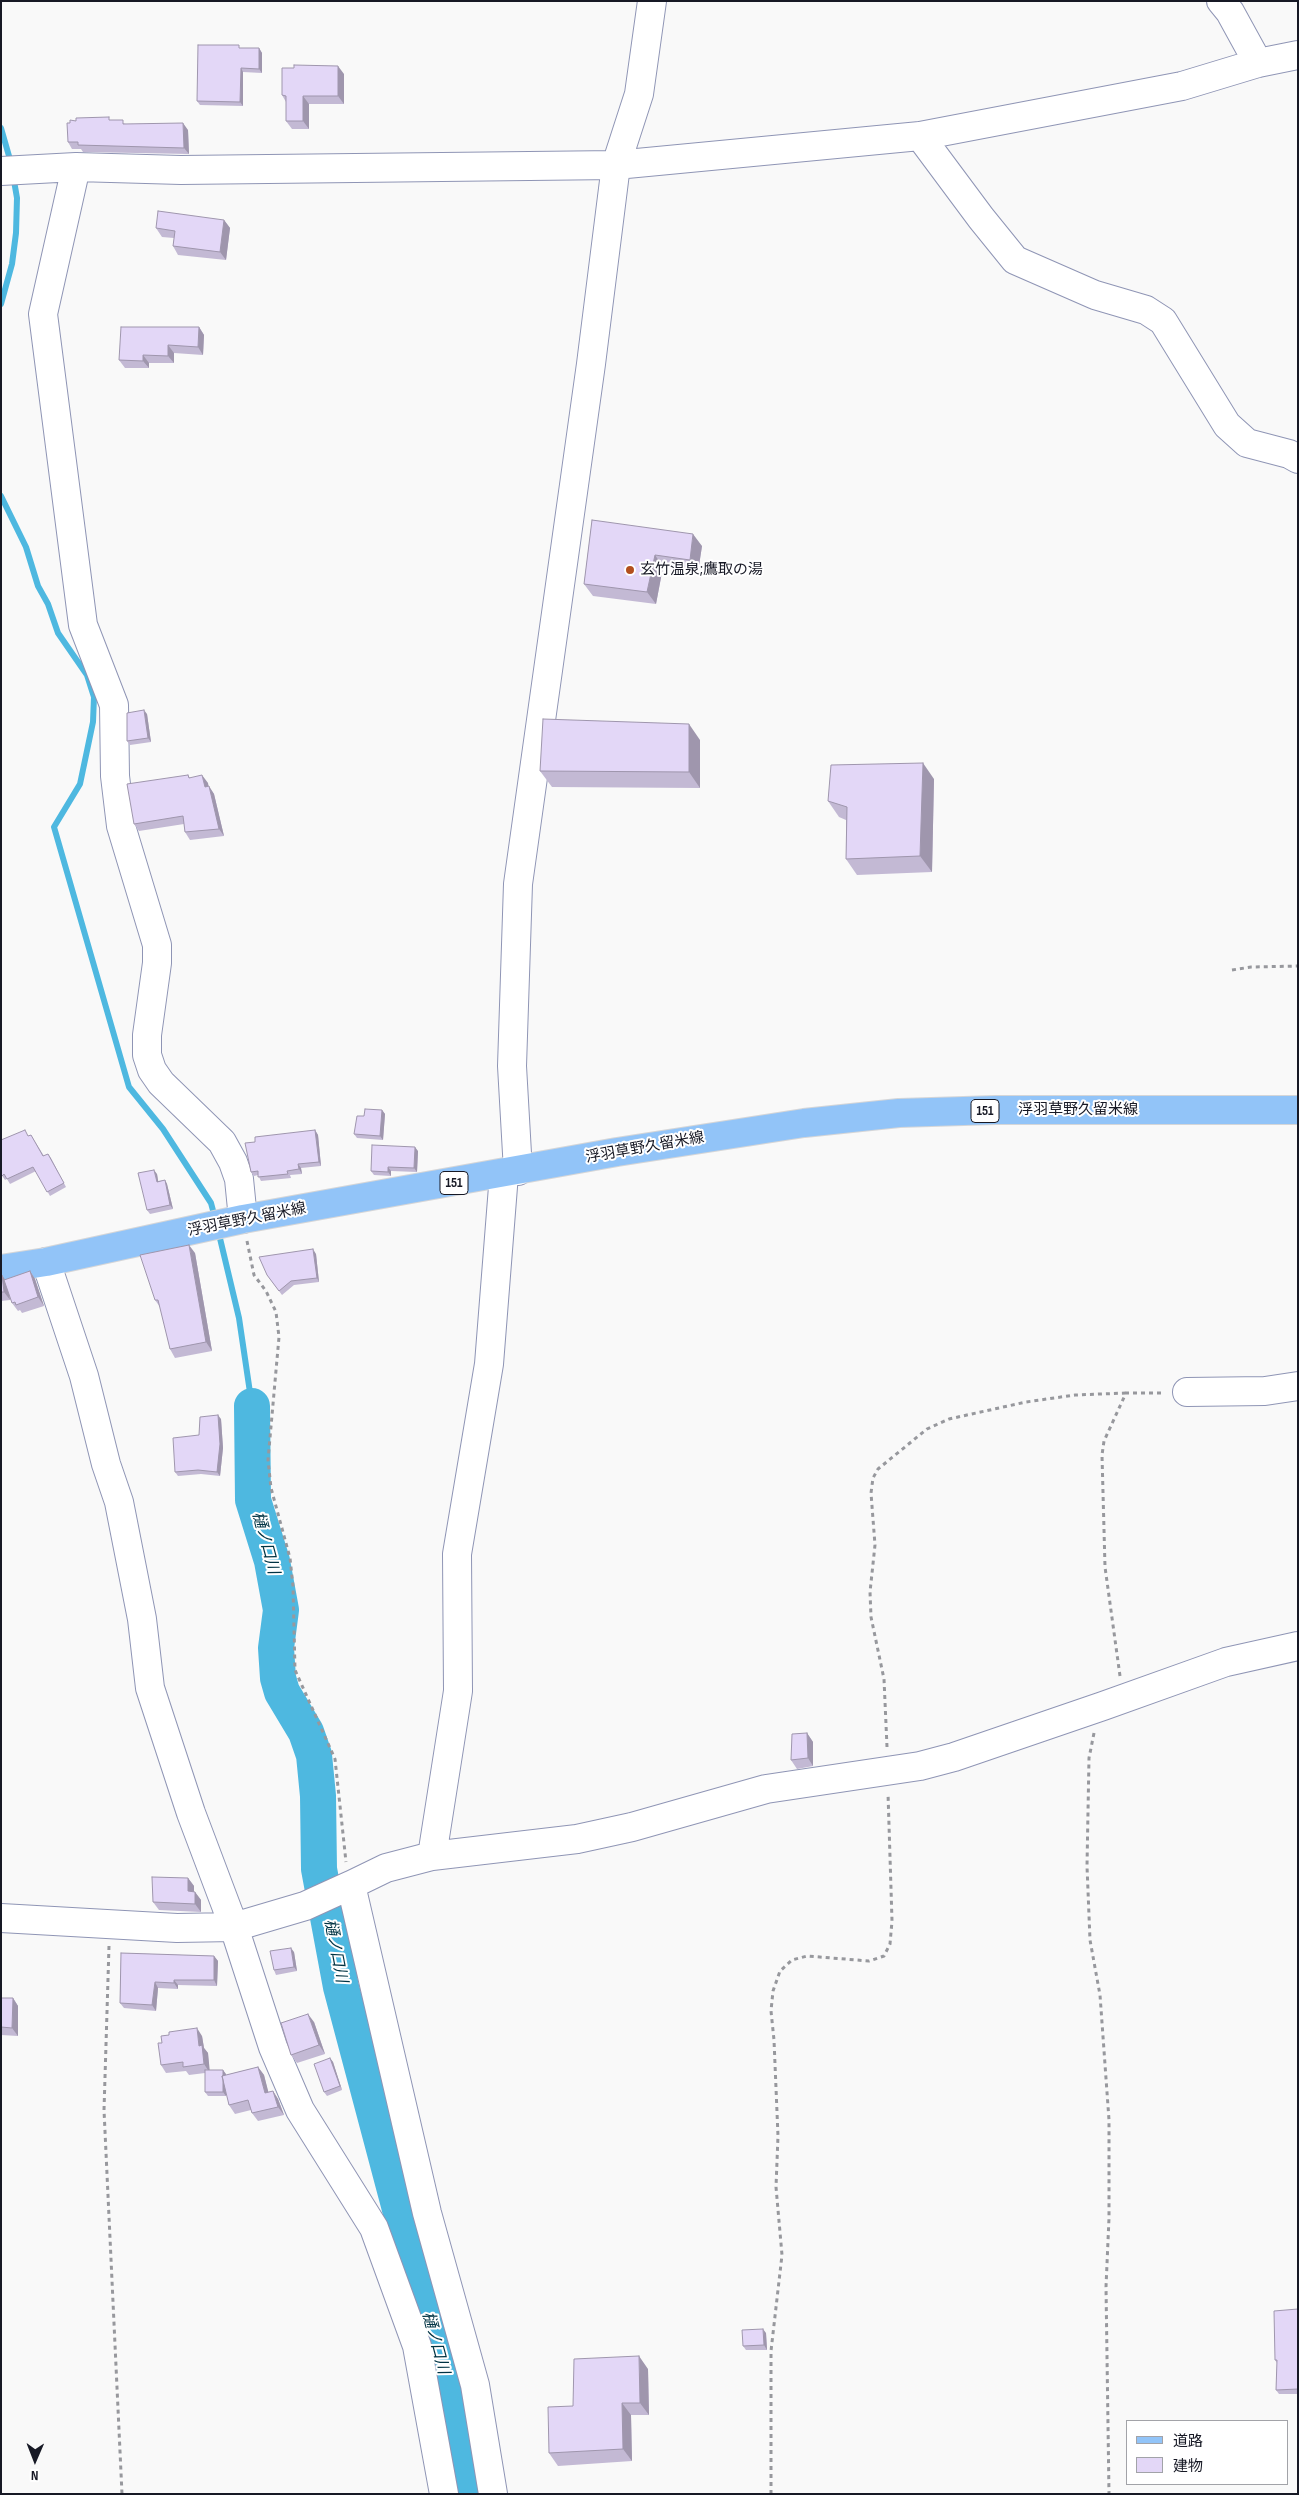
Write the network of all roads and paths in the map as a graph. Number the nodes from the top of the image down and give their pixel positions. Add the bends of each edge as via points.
1 (652, 1) edge
2 (1221, 1) edge
3 (1298, 55) edge
4 (1258, 63) junction
5 (920, 136) junction
6 (616, 165) junction
7 (76, 167) junction
8 (1, 171) edge
9 (1298, 459) edge
10 (1298, 966) edge
11 (1232, 970) dead end
12 (1298, 1110) edge
13 (511, 1172) junction
14 (238, 1220) junction
15 (46, 1262) junction
16 (1, 1269) edge
17 (1298, 1386) edge
18 (1187, 1392) joint
19 (1126, 1393) junction
20 (1298, 1646) edge
21 (1113, 1703) junction
22 (888, 1772) junction
23 (432, 1856) junction
24 (346, 1887) junction
25 (1, 1918) edge
26 (110, 1923) junction
27 (234, 1927) junction
28 (122, 2494) edge
29 (444, 2494) edge
30 (494, 2494) edge
31 (771, 2494) edge
32 (1108, 2494) edge

1 - 6 street via 639,94
2 - 4 street
3 - 4 street
4 - 5 street via 1182,86
5 - 6 street
5 - 9 street via 1015,260 1095,295 1146,310 1163,321 1228,426 1247,443
6 - 7 street via 190,170
6 - 13 street via 518,884
7 - 8 street
7 - 14 street via 43,314 83,625 114,705 115,776 121,826 157,946 147,1055 161,1083 222,1142 238,1180
10 - 11 path
12 - 13 main road, 浮羽草野久留米線 / 151 via 900,1113 716,1136
13 - 14 main road, 浮羽草野久留米線 / 151
13 - 23 street via 489,1364 457,1554 458,1691
14 - 15 main road, 浮羽草野久留米線 / 151
14 - 24 path via 254,1275 276,1312 279,1337 268,1460 270,1488 290,1558 295,1670 335,1759
15 - 16 main road, 浮羽草野久留米線 / 151
15 - 27 street via 84,1376 119,1502 142,1619 150,1688 191,1813
17 - 18 street via 1265,1391
18 - 19 path
19 - 21 path via 1104,1441 1102,1455
19 - 22 path via 1075,1395 1026,1402 949,1419 927,1430 878,1469 873,1478 872,1493 875,1545 870,1592 871,1617 884,1679
20 - 21 street via 1226,1662
21 - 22 street via 954,1757
21 - 32 path via 1096,1723 1089,1758 1086,1827 1090,1940 1100,1995 1109,2120 1106,2287
22 - 23 street via 766,1789 577,1839
22 - 31 path via 892,1921 890,1944 884,1956 870,1962 807,1956 792,1960 780,1971 773,1991 771,2011 778,2136 776,2187 782,2255 771,2351
23 - 24 street via 386,1868
24 - 27 street via 306,1906
24 - 30 street via 427,2213 476,2385
25 - 26 street
26 - 27 street via 177,1928
26 - 28 path via 104,2110
27 - 29 street via 274,2047 300,2110 374,2228 416,2346

